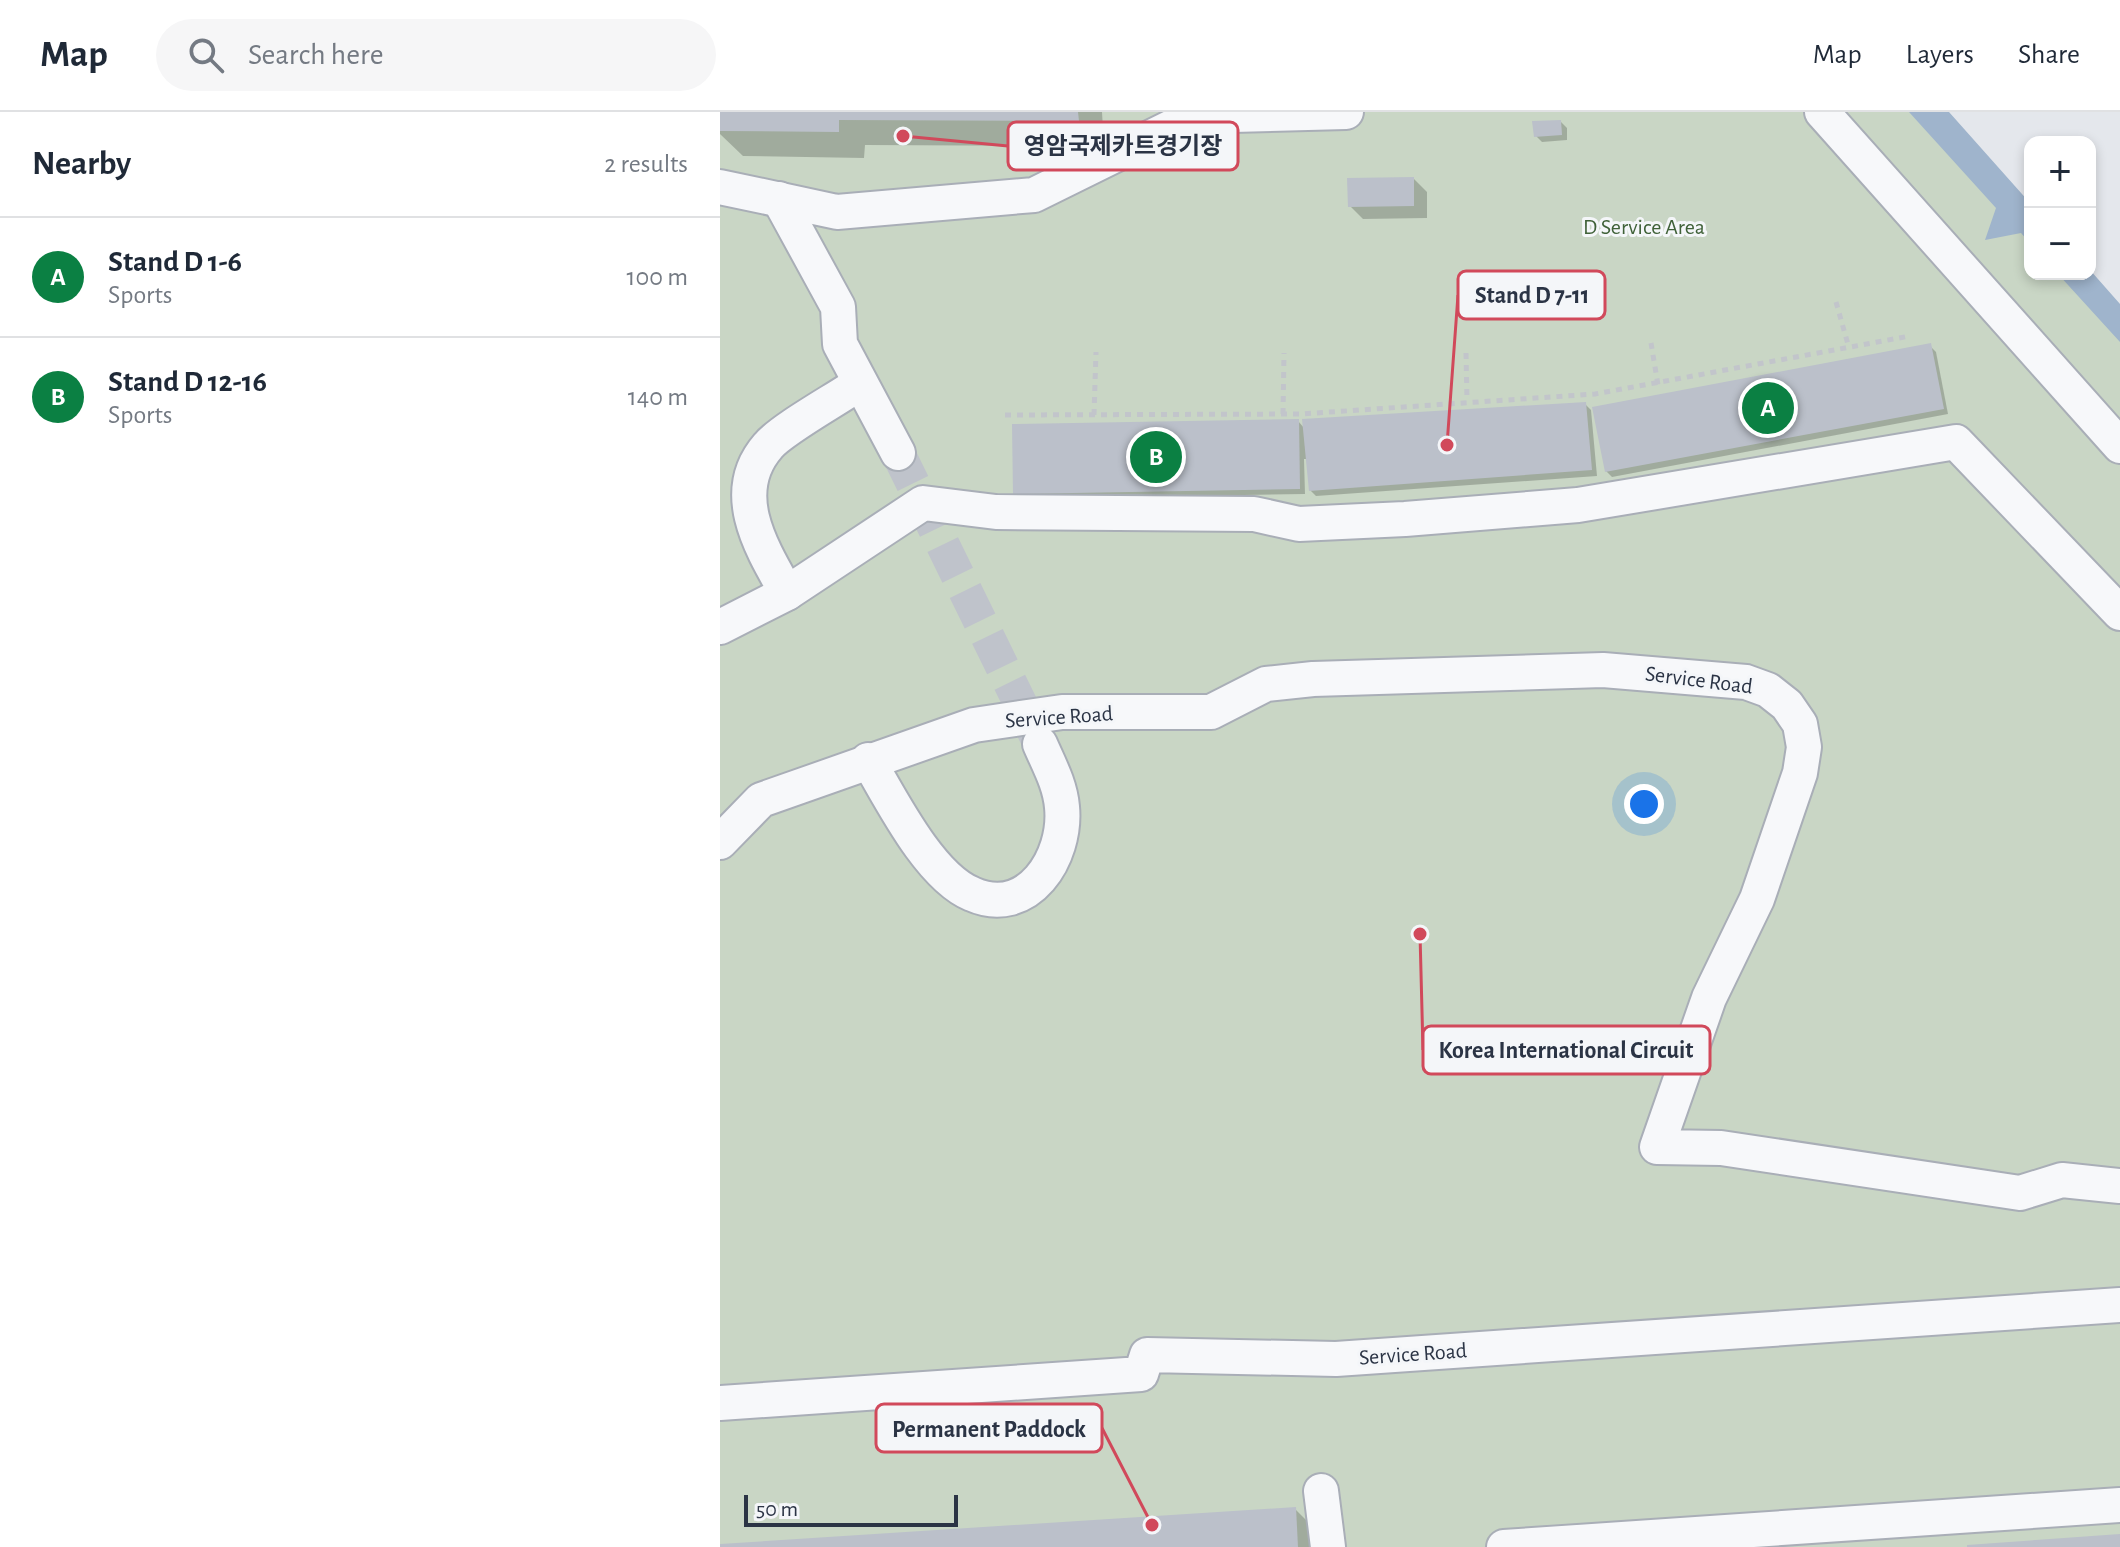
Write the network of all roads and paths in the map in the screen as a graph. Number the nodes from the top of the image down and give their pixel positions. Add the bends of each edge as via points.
1 (1346, 112) edge
2 (1822, 112) edge
3 (720, 187) edge
4 (779, 199) junction
5 (1836, 302) dead end
6 (1910, 336) dead end
7 (1651, 343) dead end
8 (1849, 348) junction
9 (1096, 352) dead end
10 (1284, 353) dead end
11 (1466, 353) dead end
12 (860, 383) junction
13 (1658, 385) junction
14 (1467, 401) junction
15 (1283, 414) junction
16 (1005, 415) dead end
17 (1094, 415) junction
18 (2120, 446) edge
19 (898, 453) tunnel mouth
20 (787, 593) junction
21 (2120, 613) edge
22 (720, 627) edge
23 (1040, 744) tunnel mouth
24 (868, 760) junction
25 (720, 842) edge
26 (2120, 1186) edge
27 (2120, 1305) edge
28 (720, 1403) edge
29 (1321, 1491) dead end
30 (2120, 1505) edge
31 (1328, 1547) edge
32 (1504, 1547) edge

1 - 4 street via 1194,116 1034,195 837,212
2 - 18 street
3 - 4 street
4 - 12 street via 838,307 840,344
5 - 8 path
6 - 8 path
7 - 13 path
8 - 13 path
9 - 17 path
10 - 15 path
11 - 14 path
12 - 19 street
12 - 20 street via 768,445 754,469 748,501 758,542
13 - 14 path
14 - 15 path
15 - 17 path
16 - 17 path
20 - 21 street via 923,503 996,512 1254,514 1299,524 1405,519 1578,505 1956,442
20 - 22 street
23 - 24 street, Service Road via 1063,810 1054,864 1026,891 990,900 970,894 949,878 921,845
24 - 25 street, Service Road via 761,800
24 - 26 street, Service Road via 974,725 1062,712 1211,712 1266,684 1313,679 1603,670 1746,682 1768,690 1800,724 1800,773 1757,899 1709,998 1657,1147 1721,1148 2020,1193 2062,1180
27 - 28 street, Service Road via 1336,1359 1147,1355 1141,1374
29 - 31 street
30 - 32 street

